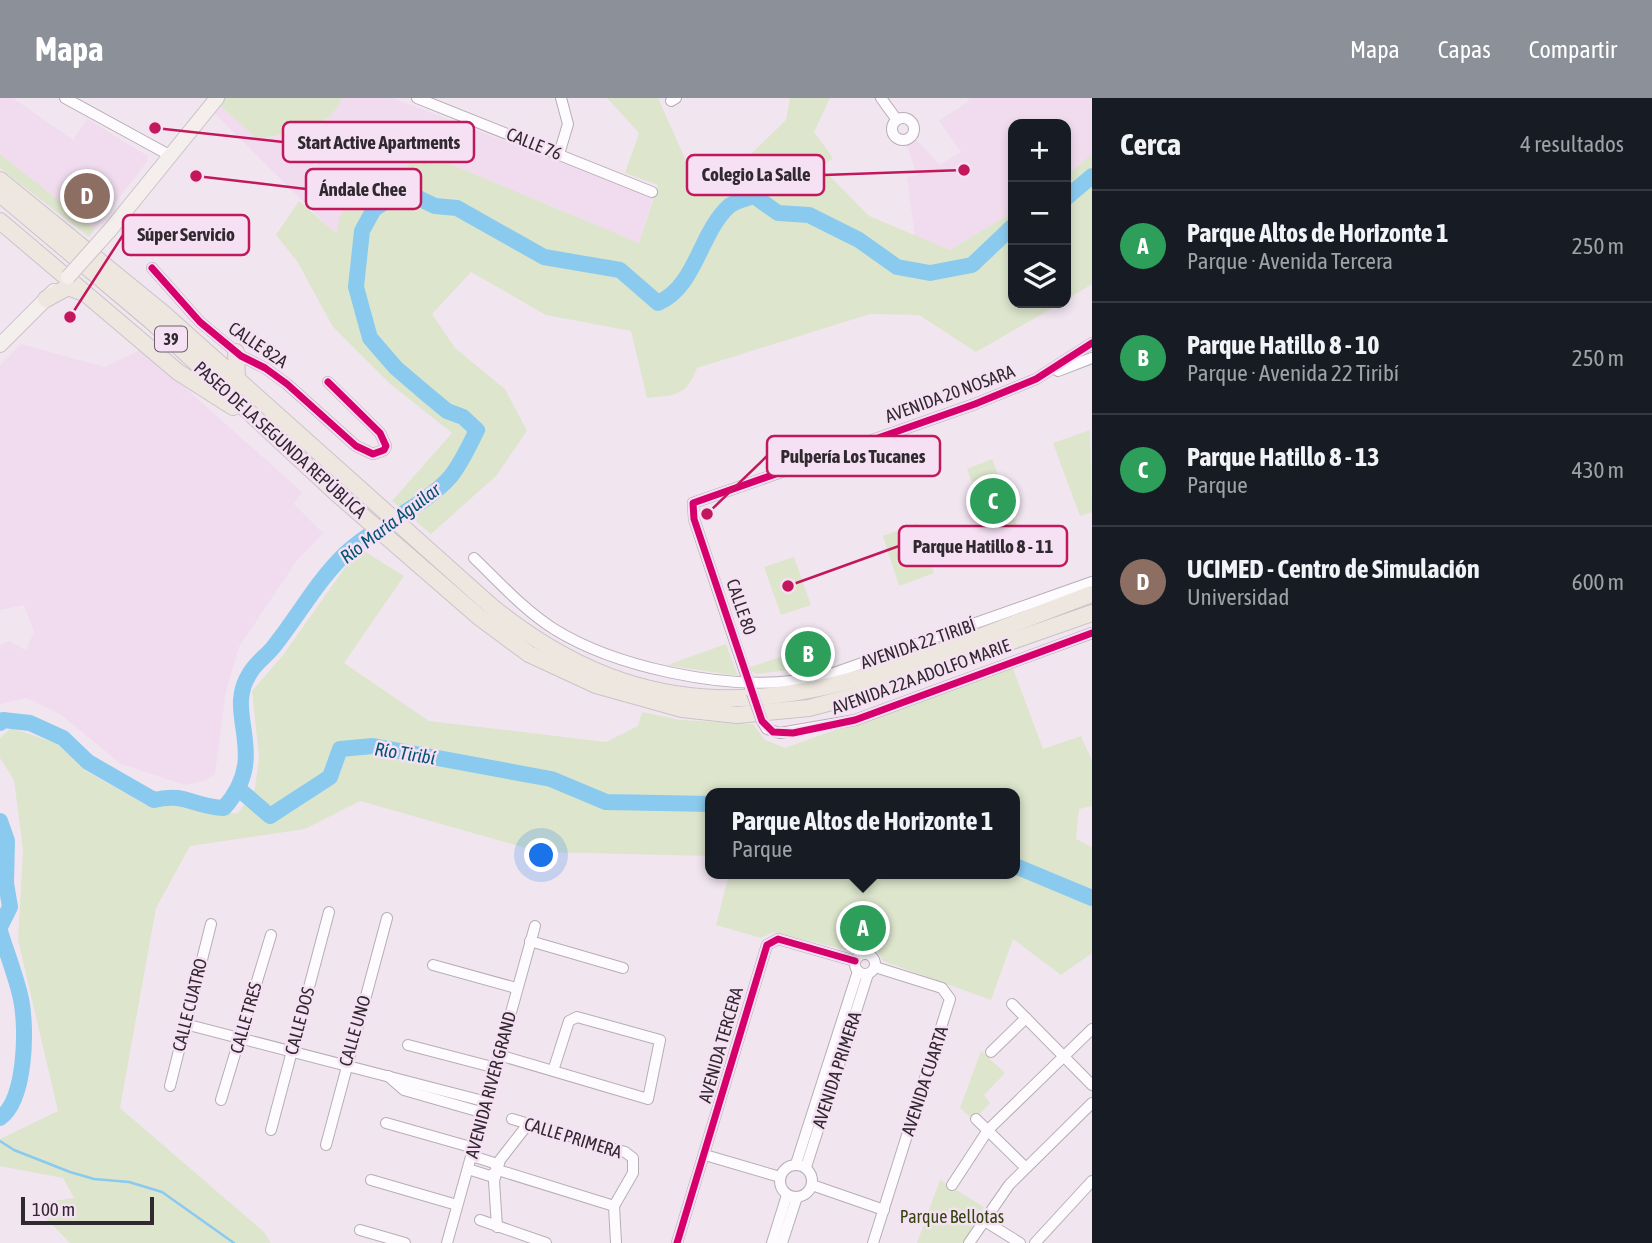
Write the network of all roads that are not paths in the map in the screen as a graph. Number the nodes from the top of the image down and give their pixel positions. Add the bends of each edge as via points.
1 (65, 98) edge
2 (216, 98) edge
3 (416, 98) edge
4 (561, 98) edge
5 (881, 98) edge
6 (897, 120) dead end
7 (559, 154) junction
8 (171, 156) junction
9 (0, 180) edge
10 (652, 192) dead end
11 (0, 194) edge
12 (0, 221) edge
13 (152, 268) dead end
14 (68, 277) junction
15 (87, 294) junction
16 (46, 299) junction
17 (1092, 343) edge
18 (0, 345) edge
19 (236, 352) junction
20 (1092, 358) edge
21 (1036, 379) junction
22 (237, 381) junction
23 (328, 383) dead end
24 (264, 426) junction
25 (693, 503) joint
26 (421, 556) junction
27 (474, 558) dead end
28 (1092, 582) edge
29 (1092, 594) edge
30 (1092, 613) edge
31 (1092, 633) edge
32 (749, 681) junction
33 (762, 721) joint
34 (329, 912) dead end
35 (387, 918) dead end
36 (211, 923) dead end
37 (535, 926) dead end
38 (271, 935) dead end
39 (530, 941) junction
40 (433, 965) dead end
41 (623, 968) dead end
42 (864, 968) junction
43 (516, 988) junction
44 (1012, 1004) dead end
45 (1026, 1018) junction
46 (185, 1024) junction
47 (1092, 1029) edge
48 (240, 1038) junction
49 (408, 1045) dead end
50 (292, 1051) junction
51 (991, 1052) dead end
52 (499, 1055) junction
53 (1064, 1056) junction
54 (346, 1064) junction
55 (496, 1068) junction
56 (553, 1071) junction
57 (1092, 1085) edge
58 (170, 1086) dead end
59 (222, 1100) dead end
60 (1092, 1103) edge
61 (486, 1107) junction
62 (512, 1119) dead end
63 (976, 1119) dead end
64 (386, 1123) dead end
65 (528, 1124) junction
66 (271, 1130) dead end
67 (988, 1130) junction
68 (326, 1145) dead end
69 (473, 1152) junction
70 (705, 1155) junction
71 (801, 1165) junction
72 (1025, 1167) junction
73 (468, 1169) junction
74 (498, 1170) junction
75 (780, 1177) junction
76 (372, 1180) dead end
77 (1092, 1181) edge
78 (812, 1185) junction
79 (952, 1185) dead end
80 (792, 1196) junction
81 (457, 1205) junction
82 (614, 1206) junction
83 (884, 1210) junction
84 (480, 1220) dead end
85 (983, 1220) junction
86 (497, 1227) junction
87 (360, 1230) dead end
88 (405, 1243) edge
89 (447, 1243) edge
90 (546, 1243) edge
91 (616, 1243) edge
92 (677, 1243) edge
93 (772, 1243) edge
94 (782, 1243) edge
95 (873, 1243) edge
96 (969, 1243) edge
97 (1020, 1243) edge
98 (1035, 1243) edge

1 - 8 street
2 - 8 main road
3 - 7 street, CALLE 76
4 - 7 street via 568,124
5 - 6 street
7 - 10 street, CALLE 76
8 - 14 main road, bridge
9 - 22 highway, PASEO DE LA SEGUNDA REPÚBLICA / 39 via 163,313
11 - 24 highway, PASEO DE LA SEGUNDA REPÚBLICA / 39 via 151,321
12 - 14 highway
13 - 19 street, CALLE 82A via 200,322
14 - 15 highway
14 - 16 main road
15 - 16 highway via 68,287
15 - 24 highway via 178,372
16 - 18 main road
17 - 21 street, AVENIDA 20 NOSARA
19 - 22 highway
19 - 23 street, CALLE 82A via 287,384 356,446 379,454 386,446 380,433
20 - 21 street
21 - 25 street, AVENIDA 20 NOSARA
22 - 26 highway, PASEO DE LA SEGUNDA REPÚBLICA / 39 via 347,478
24 - 26 highway, PASEO DE LA SEGUNDA REPÚBLICA / 39 via 335,492
25 - 32 street, CALLE 80 via 694,519
26 - 29 highway, PASEO DE LA SEGUNDA REPÚBLICA / 39 via 562,657 649,689 736,700 794,694 864,677
26 - 30 highway, PASEO DE LA SEGUNDA REPÚBLICA / 39 via 503,636 554,667 635,699 711,713 764,714 833,702
27 - 32 street, AVENIDA 22 TIRIBÍ via 555,629 605,652 719,680
28 - 32 street, AVENIDA 22 TIRIBÍ via 834,673 791,681
31 - 33 street, AVENIDA 22A ADOLFO MARIE via 855,720 780,733 767,729
32 - 33 street, CALLE 80, bridge
34 - 50 street, CALLE DOS
35 - 54 street, CALLE UNO
36 - 46 street, CALLE CUATRO
37 - 39 street, AVENIDA RIVER GRAND
38 - 48 street, CALLE TRES
39 - 41 street
39 - 43 street, AVENIDA RIVER GRAND
40 - 43 street
42 - 70 street, AVENIDA TERCERA via 778,939 767,945
42 - 71 street, AVENIDA PRIMERA
42 - 83 street, AVENIDA CUARTA via 942,988 950,999
43 - 52 street, AVENIDA RIVER GRAND
44 - 45 street
45 - 51 street
45 - 53 street
46 - 48 street
46 - 58 street, CALLE CUATRO
47 - 53 street
48 - 50 street
48 - 59 street, CALLE TRES
49 - 55 street
50 - 54 street
50 - 66 street, CALLE DOS
52 - 55 street, AVENIDA RIVER GRAND
52 - 56 street
53 - 57 street
53 - 67 street
54 - 61 street
54 - 68 street, CALLE UNO
55 - 61 street, AVENIDA RIVER GRAND
56 - 56 street via 648,1099 660,1040 577,1017 569,1021
60 - 72 street
61 - 69 street, AVENIDA RIVER GRAND
62 - 65 street, CALLE PRIMERA
63 - 67 street
64 - 69 street
65 - 74 street via 500,1160
65 - 82 street, CALLE PRIMERA via 633,1158 633,1173
67 - 72 street
67 - 79 street
69 - 73 street, AVENIDA RIVER GRAND
69 - 74 street
70 - 75 street
70 - 92 street, AVENIDA TERCERA
71 - 75 street via 789,1166
71 - 78 street via 810,1172
72 - 85 street
73 - 74 street via 488,1175
73 - 81 street, AVENIDA RIVER GRAND
74 - 82 street
74 - 86 street via 494,1181
75 - 80 street via 783,1190
76 - 81 street
77 - 98 street
78 - 80 street via 804,1195
78 - 83 street
80 - 93 street
80 - 94 street
81 - 89 street, AVENIDA RIVER GRAND
82 - 91 street
83 - 95 street, AVENIDA CUARTA
84 - 86 street
85 - 96 street
85 - 97 street
86 - 90 street
87 - 88 street

